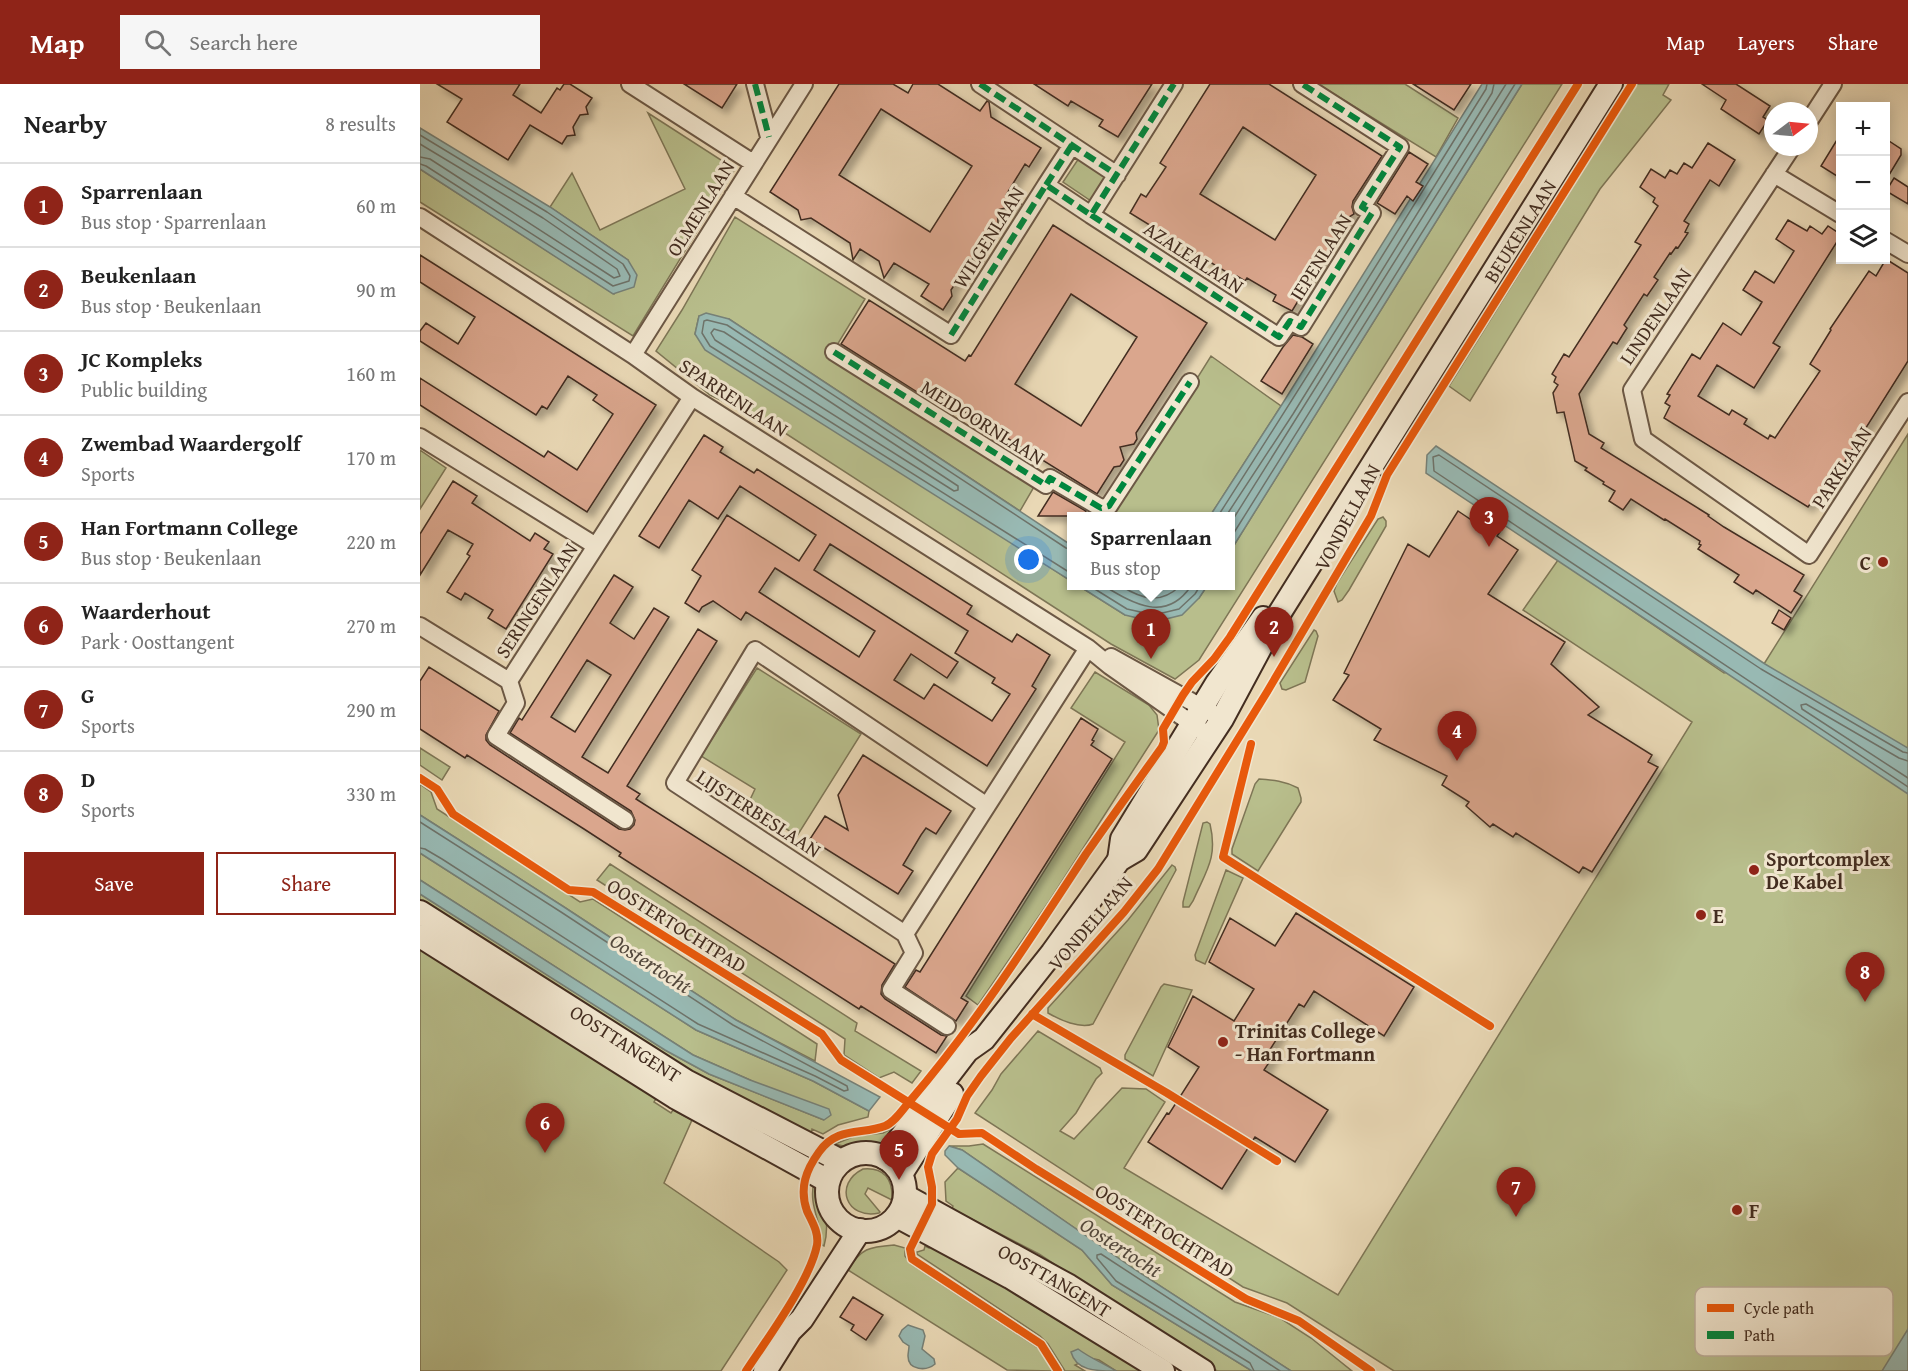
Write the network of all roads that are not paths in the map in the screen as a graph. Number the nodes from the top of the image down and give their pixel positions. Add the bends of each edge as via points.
1 (630, 84) edge
2 (755, 84) edge
3 (804, 84) edge
4 (980, 84) edge
5 (1174, 84) edge
6 (1302, 84) edge
7 (1599, 84) edge
8 (1611, 84) edge
9 (1833, 84) edge
10 (1818, 107) edge
11 (769, 137) junction
12 (1071, 145) junction
13 (1786, 156) edge
14 (753, 163) junction
15 (1774, 174) junction
16 (1117, 175) junction
17 (1046, 185) junction
18 (733, 196) junction
19 (1836, 212) edge
20 (1091, 214) junction
21 (420, 217) edge
22 (1890, 243) edge
23 (1908, 254) edge
24 (1273, 334) joint
25 (834, 352) dead end
26 (633, 355) junction
27 (1190, 382) dead end
28 (692, 397) junction
29 (1908, 402) edge
30 (420, 437) edge
31 (596, 546) junction
32 (1809, 555) joint
33 (420, 626) edge
34 (1088, 648) junction
35 (509, 681) junction
36 (1198, 715) junction
37 (1217, 728) junction
38 (987, 806) junction
39 (626, 820) dead end
40 (1119, 860) junction
41 (420, 912) edge
42 (905, 934) junction
43 (420, 936) edge
44 (947, 1026) dead end
45 (916, 1132) junction
46 (885, 1158) junction
47 (841, 1161) junction
48 (828, 1181) junction
49 (901, 1196) junction
50 (850, 1226) junction
51 (765, 1371) edge
52 (1163, 1371) edge
53 (1203, 1371) edge

1 - 14 street
2 - 11 street
3 - 11 street, OLMENLAAN
4 - 12 street
5 - 16 street
6 - 24 street, IEPENLAAN via 1400,147 1362,207 1372,213 1301,327 1290,321 1279,338
7 - 36 street, BEUKENLAAN via 1274,602
8 - 37 street, BEUKENLAAN via 1274,622
9 - 10 street
11 - 14 street, OLMENLAAN
12 - 16 street
12 - 17 street
13 - 15 street, LINDENLAAN
14 - 18 street, OLMENLAAN
15 - 19 street
15 - 32 street, LINDENLAAN via 1632,390 1643,439
16 - 20 street
17 - 18 street, WILGENLAAN via 951,335
17 - 20 street, WILGENLAAN
18 - 26 street, OLMENLAAN
20 - 24 street, AZALEALAAN
21 - 26 street, SPARRENLAAN
22 - 23 street
25 - 27 street, MEIDOORNLAAN via 1046,485 1050,478 1098,508 1109,506
26 - 28 street, SPARRENLAAN
28 - 31 street, SERINGENLAAN
28 - 34 street, SPARRENLAAN
29 - 32 street, PARKLAAN
30 - 31 street, SERINGENLAAN
31 - 35 street, SERINGENLAAN
33 - 35 street, SERINGENLAAN
34 - 36 street, SPARRENLAAN via 1120,661
34 - 38 street
35 - 39 street via 516,703 495,736
36 - 37 street, SPARRENLAAN
36 - 40 street, BEUKENLAAN via 1122,839
37 - 40 street, BEUKENLAAN via 1136,850
38 - 42 street
38 - 42 street, LIJSTERBESLAAN via 755,650 675,783
40 - 45 street, BEUKENLAAN via 984,1039 977,1059
41 - 47 street, OOSTTANGENT via 686,1081
42 - 44 street via 914,953 891,990
43 - 48 street, OOSTTANGENT via 675,1097
45 - 46 street, BEUKENLAAN
45 - 49 street, BEUKENLAAN
46 - 47 street via 861,1153
46 - 49 street via 892,1162
47 - 48 street
48 - 50 street via 828,1203
49 - 50 street via 887,1225 875,1230
49 - 52 street, OOSTTANGENT via 1010,1276
49 - 53 street, OOSTTANGENT via 1069,1286
50 - 51 street via 802,1319

